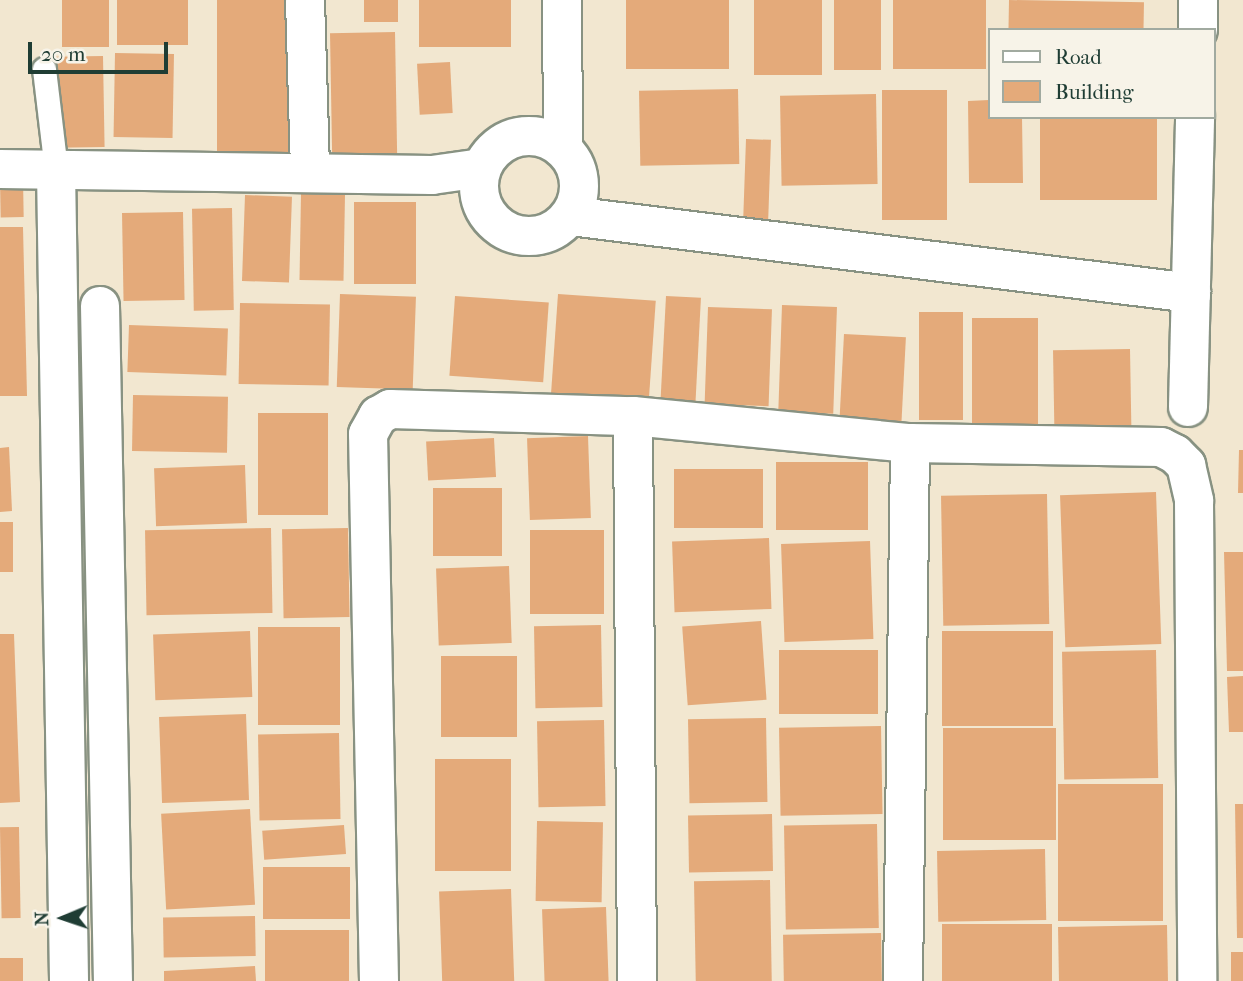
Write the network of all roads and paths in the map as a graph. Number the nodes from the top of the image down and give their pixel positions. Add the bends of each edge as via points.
1 (305, 0) edge
2 (562, 0) edge
3 (1198, 0) edge
4 (1198, 28) edge
5 (44, 69) dead end
6 (1195, 119) edge
7 (563, 149) junction
8 (482, 168) junction
9 (0, 169) edge
10 (57, 170) junction
11 (310, 173) junction
12 (570, 216) junction
13 (1191, 293) junction
14 (100, 306) dead end
15 (1188, 407) dead end
16 (633, 416) junction
17 (910, 443) junction
18 (69, 981) edge
19 (113, 981) edge
20 (379, 981) edge
21 (638, 981) edge
22 (903, 981) edge
23 (1197, 981) edge

1 - 11 street
2 - 7 street
3 - 4 street
5 - 10 lane
6 - 13 street
7 - 8 street via 541,137 517,137 496,148
7 - 12 street via 572,160 580,188
8 - 11 street via 432,175
8 - 12 street via 478,187 482,205 492,221 507,232 543,236
9 - 10 street
10 - 11 street
10 - 18 street
12 - 13 street
13 - 15 street
14 - 19 street
16 - 17 street
16 - 20 street via 390,409 378,415 368,434
16 - 21 street
17 - 22 street
17 - 23 street via 1161,447 1185,465 1194,501

